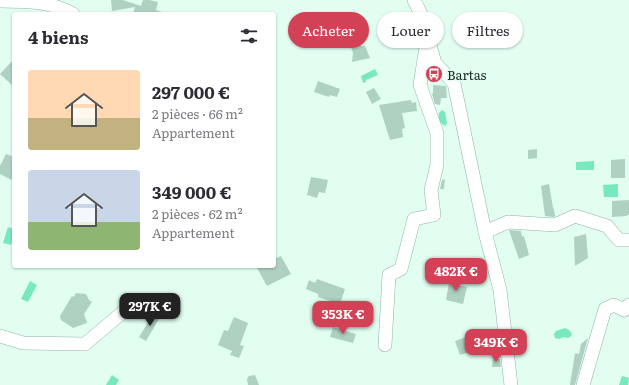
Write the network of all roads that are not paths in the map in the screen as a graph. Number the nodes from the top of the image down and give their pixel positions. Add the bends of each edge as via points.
1 (414, 0) edge
2 (0, 1) edge
3 (69, 12) edge
4 (420, 12) edge
5 (426, 48) edge
6 (431, 48) edge
7 (485, 232) junction
8 (629, 240) edge
9 (629, 305) edge
10 (123, 312) dead end
11 (0, 336) edge
12 (385, 345) dead end
13 (511, 385) edge
14 (583, 385) edge

1 - 4 street
2 - 3 street via 40,2
5 - 12 street via 420,85 437,133 437,165 431,190 434,216 414,219 401,269 389,275
6 - 7 street via 435,62 454,83
7 - 8 street via 508,222 554,225 575,216 607,226 619,240
7 - 13 street via 500,290
9 - 14 street via 624,310 614,305 605,309
10 - 11 street via 85,344 23,343

